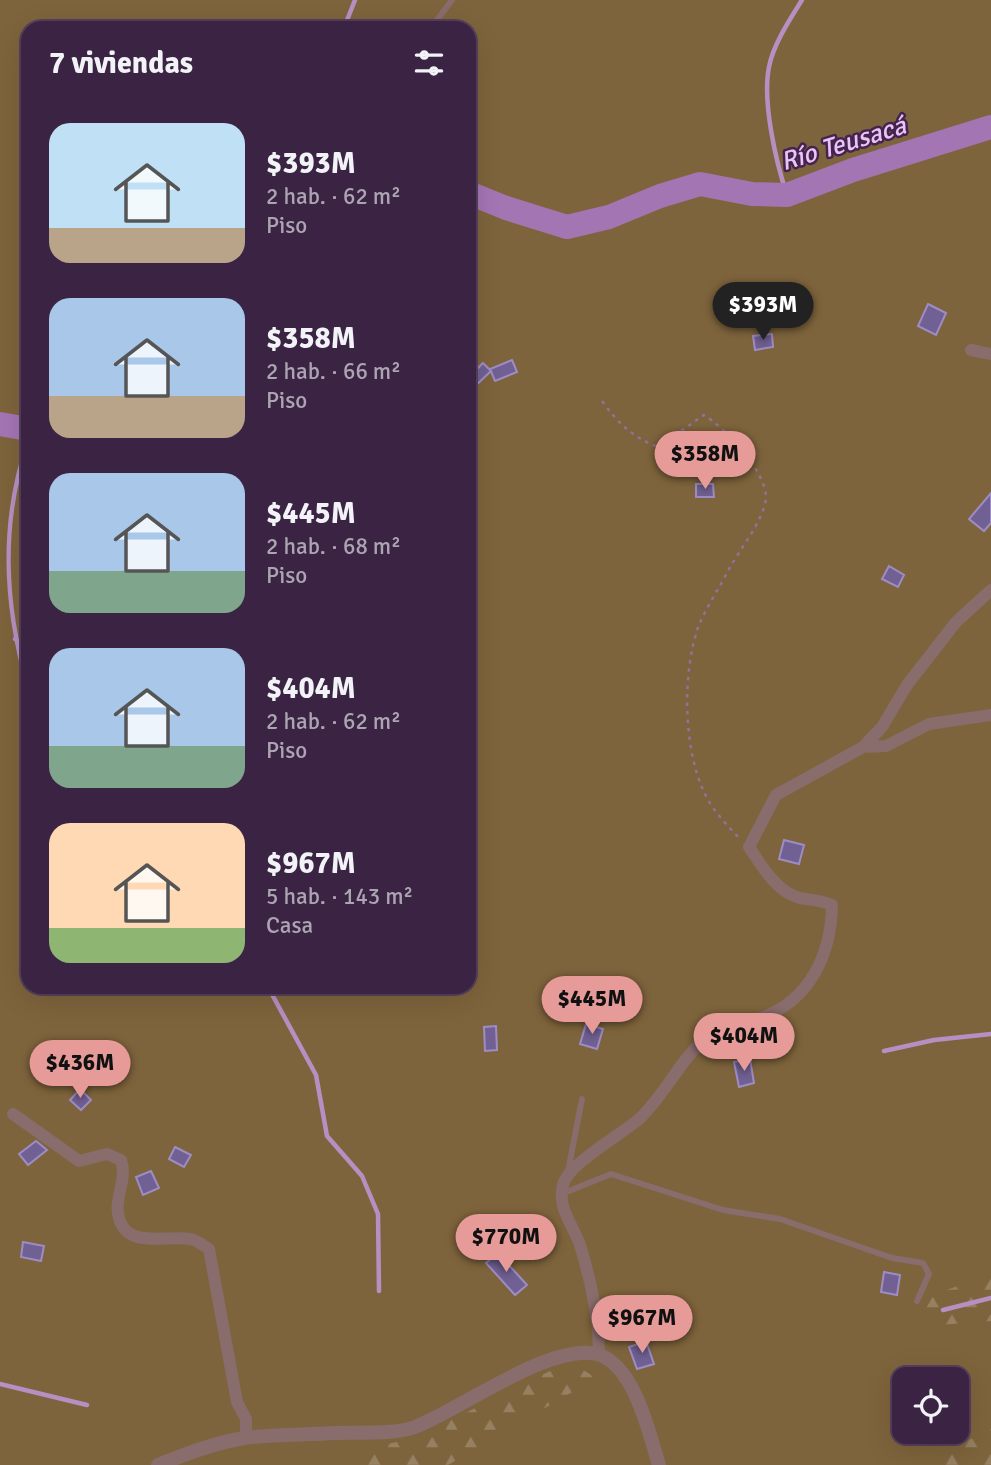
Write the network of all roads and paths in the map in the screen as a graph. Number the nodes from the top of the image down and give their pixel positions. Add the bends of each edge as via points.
1 (452, 0) edge
2 (436, 21) edge
3 (971, 350) dead end
4 (991, 354) edge
5 (602, 401) dead end
6 (991, 590) edge
7 (991, 715) edge
8 (863, 747) junction
9 (749, 847) junction
10 (582, 1099) dead end
11 (13, 1114) dead end
12 (567, 1176) junction
13 (562, 1194) junction
14 (916, 1301) dead end
15 (599, 1355) junction
16 (246, 1438) junction
17 (158, 1465) edge
18 (659, 1465) edge

1 - 2 lane
3 - 4 street
5 - 9 path via 620,426 658,447 704,415 720,424 761,479 766,498 699,625 688,671 689,737 703,791 720,818
6 - 8 street via 956,622
7 - 8 street via 929,724 886,746
8 - 9 street via 776,795
9 - 12 street via 777,886 797,898 832,905 832,928 816,972 802,994 763,1017 706,1039 640,1118
10 - 12 lane
11 - 16 street via 79,1161 107,1154 121,1160 125,1172 117,1213 121,1228 133,1238 193,1239 209,1249 237,1402 246,1419
12 - 13 street
13 - 14 lane via 611,1174 723,1210 780,1219 892,1258 923,1263 929,1274
13 - 15 street via 562,1207 579,1244 599,1323
15 - 16 street via 564,1355 530,1367 454,1410 411,1428
15 - 18 street via 617,1366 635,1393
16 - 17 street via 204,1447

